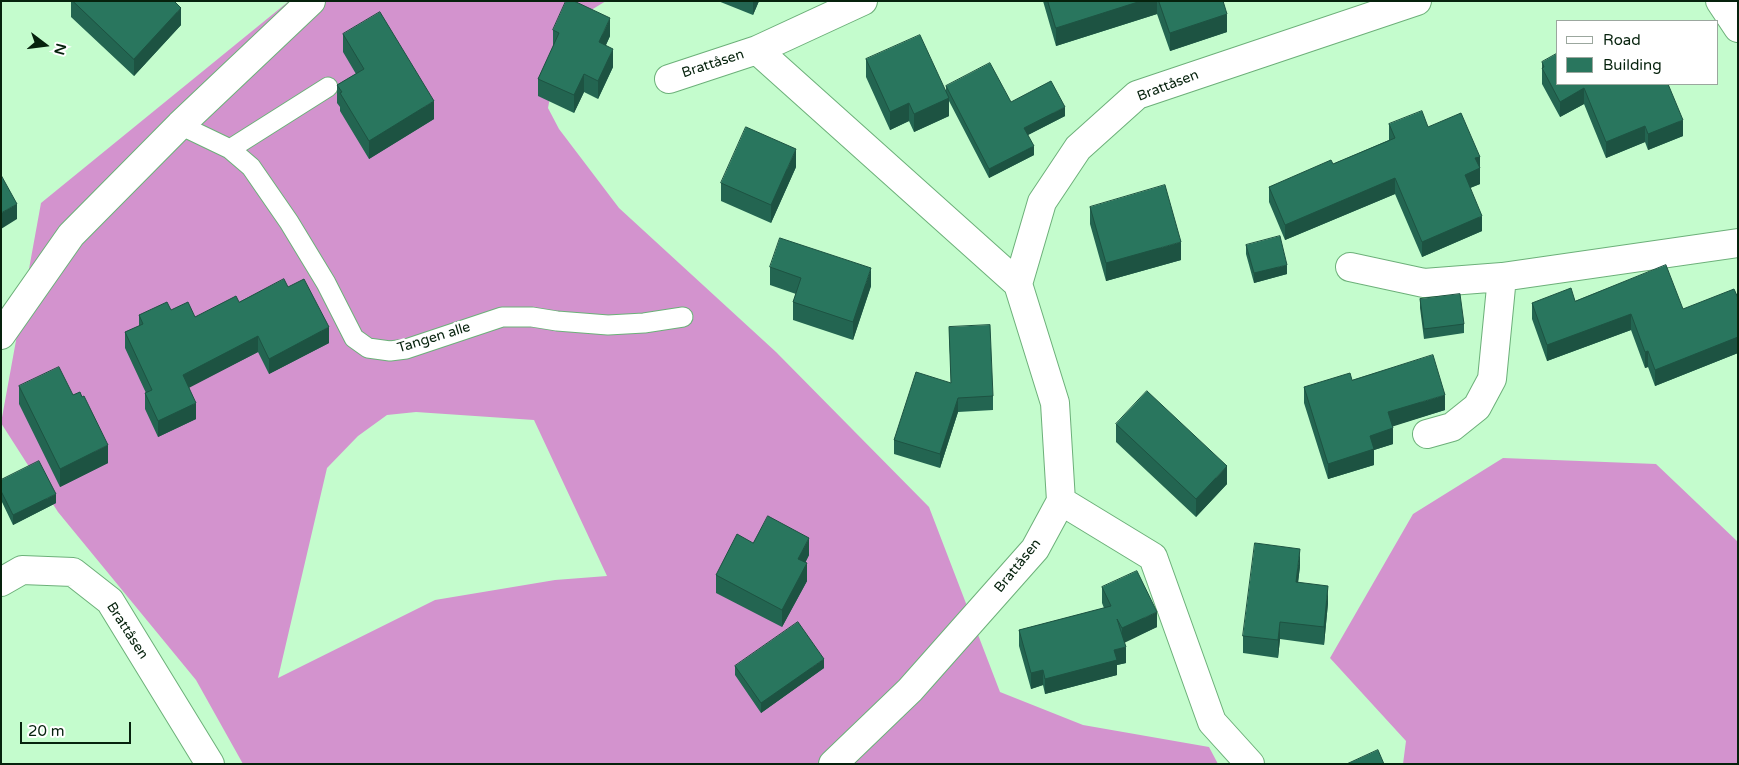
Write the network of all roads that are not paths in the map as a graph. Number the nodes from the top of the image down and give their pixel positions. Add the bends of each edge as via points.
1 (311, 1) edge
2 (863, 1) edge
3 (1417, 1) edge
4 (1720, 1) edge
5 (1738, 28) edge
6 (757, 50) junction
7 (669, 79) dead end
8 (328, 87) dead end
9 (180, 125) junction
10 (230, 149) junction
11 (1738, 243) edge
12 (1350, 266) dead end
13 (1502, 277) junction
14 (1018, 284) junction
15 (683, 317) dead end
16 (1, 335) edge
17 (1428, 434) dead end
18 (1061, 501) junction
19 (1, 582) edge
20 (210, 764) edge
21 (833, 764) edge
22 (1250, 764) edge

1 - 9 street
2 - 6 street, Brattåsen
3 - 14 street, Brattåsen via 1137,94 1078,148 1042,202
4 - 5 street
6 - 7 street, Brattåsen
6 - 14 street, Brattåsen
8 - 10 lane
9 - 10 lane, Tangen alle
9 - 16 street via 70,235
10 - 15 lane, Tangen alle via 256,174 326,283 354,338 368,348 390,352 406,349 502,317 608,325
11 - 13 street
12 - 13 street via 1424,283
13 - 17 street via 1492,379 1477,407 1452,426
14 - 18 street via 1055,404
18 - 21 street, Brattåsen via 1035,549 910,690
18 - 22 street via 1153,557 1212,722
19 - 20 street, Brattåsen via 22,570 73,572 110,602

